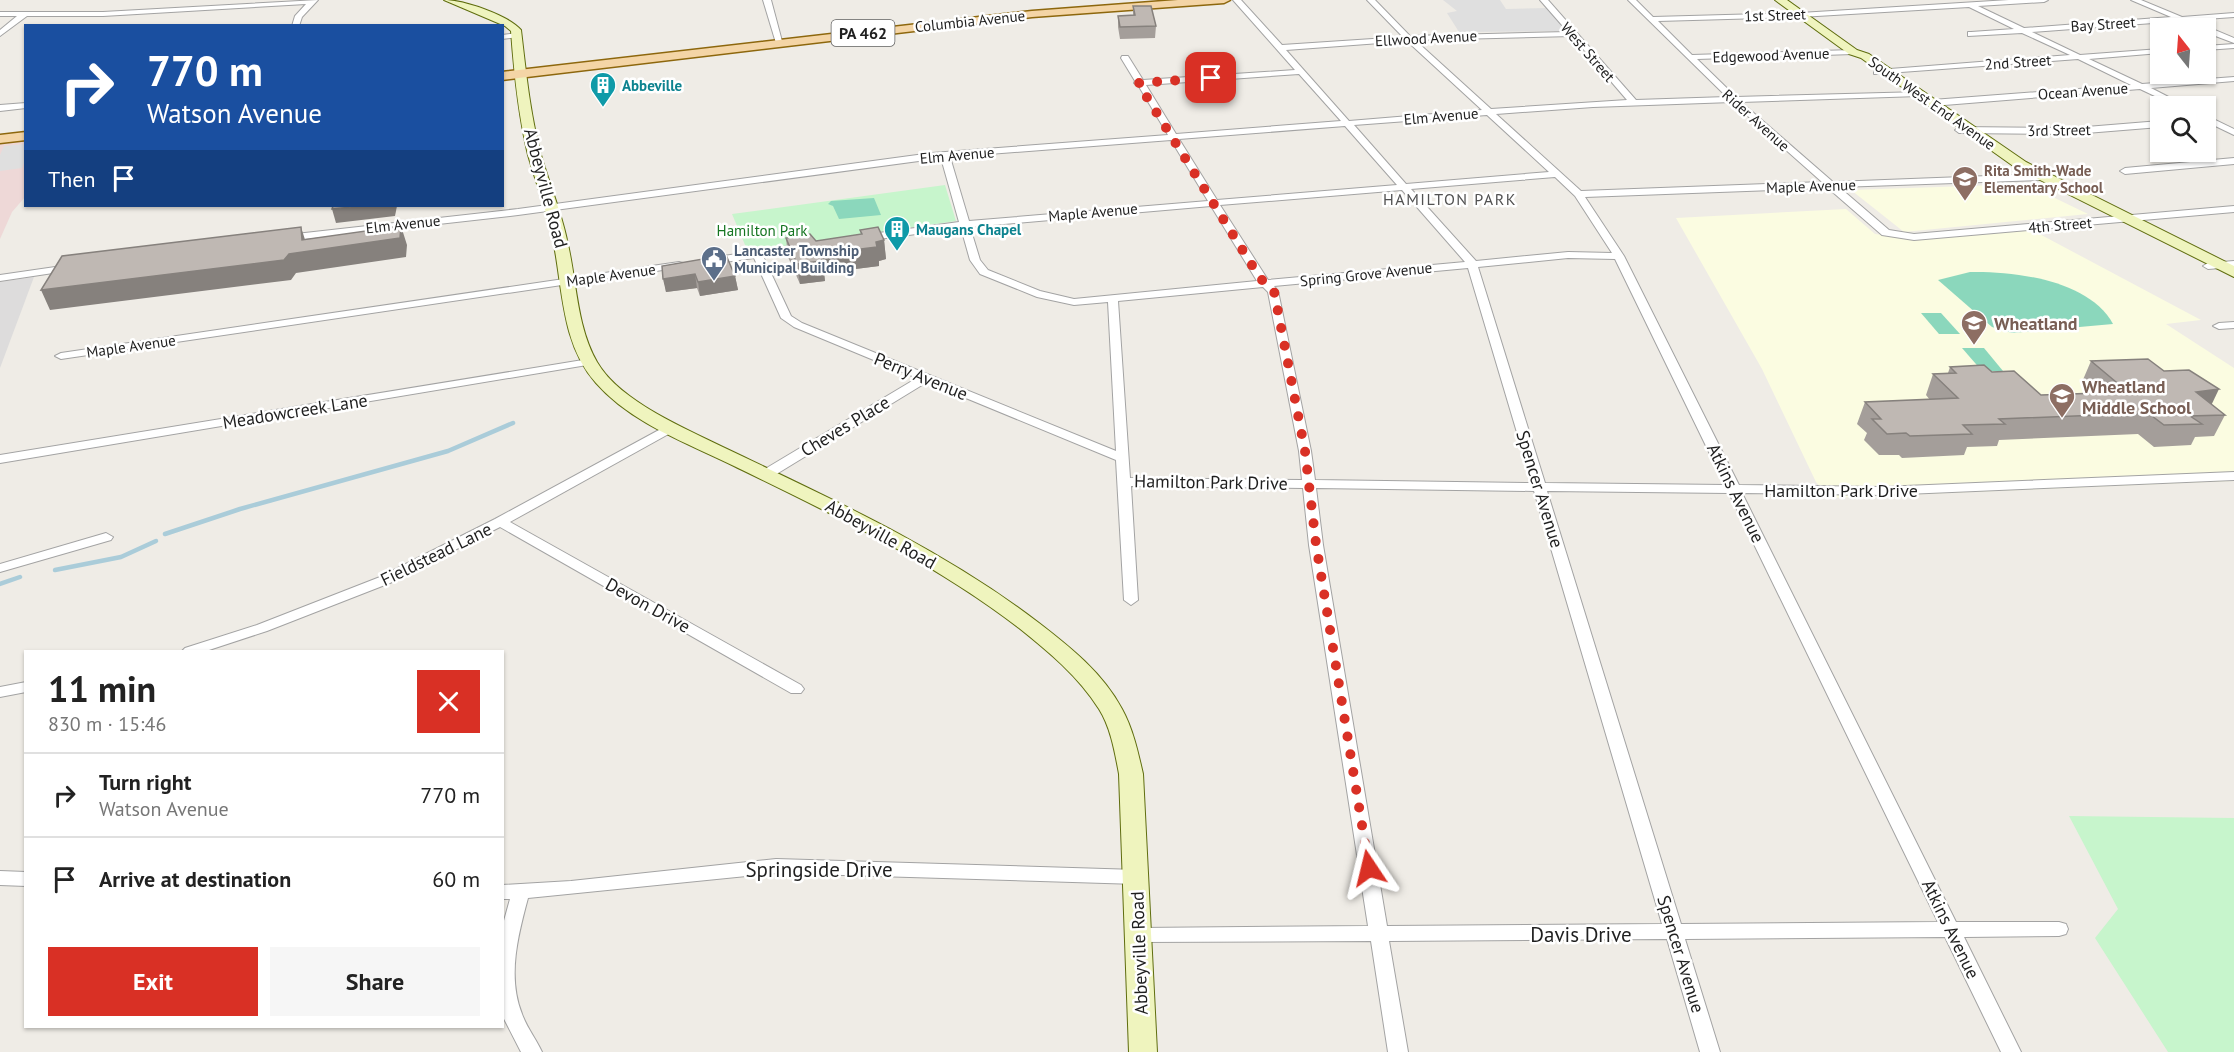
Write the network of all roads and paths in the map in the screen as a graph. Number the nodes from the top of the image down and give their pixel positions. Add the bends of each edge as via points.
1 (449, 0) edge
2 (767, 0) edge
3 (1224, 0) edge
4 (1237, 0) edge
5 (1371, 0) edge
6 (1544, 0) edge
7 (1632, 0) edge
8 (1780, 0) edge
9 (1959, 0) edge
10 (2044, 0) edge
11 (2135, 0) edge
12 (313, 1) edge
13 (1096, 4) edge
14 (1970, 5) junction
15 (0, 15) edge
16 (25, 15) junction
17 (1800, 15) junction
18 (2234, 15) edge
19 (2179, 18) edge
20 (2194, 18) edge
21 (1651, 19) junction
22 (2150, 21) edge
23 (297, 24) edge
24 (2022, 30) junction
25 (1971, 33) dead end
26 (0, 34) edge
27 (1573, 34) junction
28 (2216, 34) edge
29 (517, 35) junction
30 (504, 37) edge
31 (1409, 39) junction
32 (2234, 41) edge
33 (780, 43) junction
34 (2234, 46) edge
35 (2216, 47) edge
36 (1279, 48) junction
37 (1853, 52) junction
38 (2150, 52) edge
39 (1689, 57) junction
40 (2079, 57) junction
41 (1125, 58) dead end
42 (1882, 71) junction
43 (1300, 72) junction
44 (521, 74) junction
45 (504, 76) edge
46 (2234, 80) edge
47 (1138, 83) junction
48 (2140, 87) junction
49 (1913, 94) junction
50 (2160, 96) edge
51 (1732, 99) junction
52 (1633, 102) junction
53 (1932, 103) junction
54 (24, 105) edge
55 (0, 108) edge
56 (1490, 112) junction
57 (2216, 119) edge
58 (2226, 119) dead end
59 (2216, 123) edge
60 (1347, 124) junction
61 (2150, 125) edge
62 (1965, 130) junction
63 (2234, 132) edge
64 (24, 136) edge
65 (1172, 138) junction
66 (0, 139) edge
67 (945, 155) junction
68 (2234, 160) edge
69 (2125, 171) dead end
70 (1558, 174) junction
71 (2036, 177) junction
72 (1831, 186) junction
73 (1403, 187) junction
74 (1579, 194) junction
75 (1213, 202) junction
76 (550, 208) junction
77 (2234, 209) edge
78 (2120, 219) junction
79 (966, 224) junction
80 (1886, 233) joint
81 (276, 239) edge
82 (850, 240) edge
83 (815, 245) edge
84 (757, 253) junction
85 (1619, 256) junction
86 (1472, 264) junction
87 (2220, 265) edge
88 (78, 266) edge
89 (2234, 272) edge
90 (0, 278) edge
91 (2234, 279) edge
92 (567, 281) junction
93 (1268, 284) junction
94 (1113, 299) junction
95 (2234, 325) edge
96 (2219, 326) dead end
97 (61, 356) dead end
98 (590, 362) junction
99 (926, 378) junction
100 (670, 428) junction
101 (1122, 458) junction
102 (0, 459) edge
103 (765, 474) junction
104 (2234, 476) edge
105 (1123, 482) junction
106 (1308, 484) junction
107 (1539, 487) junction
108 (1734, 490) junction
109 (500, 522) junction
110 (106, 537) dead end
111 (0, 567) edge
112 (1131, 600) dead end
113 (192, 650) edge
114 (24, 687) edge
115 (796, 689) dead end
116 (0, 692) edge
117 (1137, 877) junction
118 (0, 878) edge
119 (24, 879) edge
120 (512, 892) edge
121 (1950, 928) junction
122 (2060, 929) dead end
123 (1676, 933) junction
124 (1139, 935) junction
125 (1380, 935) junction
126 (532, 1052) edge
127 (1143, 1052) edge
128 (1398, 1052) edge
129 (1710, 1052) edge
130 (2011, 1052) edge

1 - 29 street via 509,24
2 - 33 street
3 - 13 main road, Columbia Avenue / PA 462
4 - 36 street, Spencer Avenue
5 - 31 street, Atkins Avenue
6 - 27 street, West Street
7 - 21 street, Rider Avenue
8 - 17 street, South West End Avenue
9 - 14 street
10 - 14 street, 1st Street
11 - 19 street
12 - 16 street
12 - 23 street
13 - 33 main road, Columbia Avenue / PA 462
14 - 17 street, 1st Street
14 - 24 street
15 - 16 street
16 - 26 street
17 - 21 street, 1st Street
17 - 37 street, South West End Avenue
18 - 20 street, Bay Street
21 - 39 street, Rider Avenue
22 - 24 street, Bay Street
24 - 25 street, Bay Street
24 - 40 street
27 - 31 street, Ellwood Avenue
27 - 52 street, West Street
28 - 32 street
29 - 30 street
29 - 44 street, Abbeyville Road
31 - 36 street, Ellwood Avenue
31 - 56 street, Atkins Avenue
33 - 44 main road, Columbia Avenue / PA 462
34 - 35 street
36 - 43 street, Spencer Avenue
37 - 39 street, Edgewood Avenue
37 - 42 street, South West End Avenue via 1865,56
38 - 40 street, 2nd Street
39 - 51 street, Rider Avenue
40 - 42 street, 2nd Street
40 - 48 street
41 - 47 street
42 - 49 street, South West End Avenue
43 - 47 street
43 - 60 street, Spencer Avenue
44 - 45 main road, Columbia Avenue / PA 462
44 - 76 street, Abbeyville Road via 534,153
46 - 48 street, Ocean Avenue
47 - 65 street
48 - 50 street
48 - 53 street, Ocean Avenue
49 - 51 street, Elm Avenue
49 - 53 street, South West End Avenue
49 - 62 street, South West End Avenue
51 - 52 street, Elm Avenue
51 - 72 street, Rider Avenue
52 - 56 street, Elm Avenue
53 - 62 street, South West End Avenue
54 - 55 street
56 - 60 street, Elm Avenue
56 - 70 street, Atkins Avenue
57 - 58 street
59 - 63 street
60 - 65 street, Elm Avenue
60 - 73 street, Spencer Avenue
61 - 62 street, 3rd Street via 2074,131
62 - 71 street, South West End Avenue
64 - 66 main road
65 - 67 street, Elm Avenue
65 - 75 street
67 - 76 street, Elm Avenue
67 - 79 street, Spring Grove Avenue
68 - 69 street
70 - 73 street, Maple Avenue
70 - 74 street, Atkins Avenue
71 - 72 street, Maple Avenue
71 - 78 street, South West End Avenue
72 - 74 street, Maple Avenue
72 - 80 street, Rider Avenue
73 - 75 street, Maple Avenue
73 - 86 street, Spencer Avenue
74 - 85 street, Atkins Avenue
75 - 79 street, Maple Avenue
75 - 93 street via 1260,278
76 - 81 street, Elm Avenue
76 - 92 street, Abbeyville Road
77 - 78 street, 4th Street
78 - 80 street, 4th Street via 1914,237
78 - 87 street, South West End Avenue
79 - 82 street, Maple Avenue
79 - 94 street, Spring Grove Avenue via 975,260 984,272 1055,299
83 - 84 street, Maple Avenue
84 - 92 street, Maple Avenue
84 - 99 street, Perry Avenue via 786,318
85 - 86 street, Spring Grove Avenue via 1582,254
85 - 108 street, Atkins Avenue
86 - 93 street, Spring Grove Avenue
86 - 107 street, Spencer Avenue
87 - 89 street, South West End Avenue
87 - 91 street, South West End Avenue
88 - 90 street
92 - 97 street, Maple Avenue
92 - 98 street, Abbeyville Road via 574,323
93 - 94 street, Spring Grove Avenue
93 - 106 street via 1274,291 1288,359
94 - 101 street
95 - 96 street
98 - 100 street, Abbeyville Road via 617,395
98 - 102 street, Meadowcreek Lane
99 - 101 street, Perry Avenue
99 - 103 street, Cheves Place
100 - 103 street, Abbeyville Road
100 - 109 street, Fieldstead Lane
101 - 105 street
103 - 117 street, Abbeyville Road via 936,564 997,601 1067,655 1112,711 1126,749
104 - 108 street, Hamilton Park Drive via 1882,491
105 - 106 street, Hamilton Park Drive
105 - 112 street
106 - 107 street, Hamilton Park Drive
106 - 125 street
107 - 108 street, Hamilton Park Drive
107 - 123 street, Spencer Avenue
108 - 121 street, Atkins Avenue
109 - 113 street, Fieldstead Lane via 352,594
109 - 115 street, Devon Drive
110 - 111 street
114 - 116 street
117 - 120 street, Springside Drive via 776,866
117 - 124 street, Abbeyville Road
118 - 119 street
120 - 126 street via 505,987 513,1017
121 - 122 street, Davis Drive
121 - 123 street, Davis Drive
121 - 130 street, Atkins Avenue
123 - 125 street, Davis Drive
123 - 129 street, Spencer Avenue
124 - 125 street, Davis Drive
124 - 127 street, Abbeyville Road
125 - 128 street

